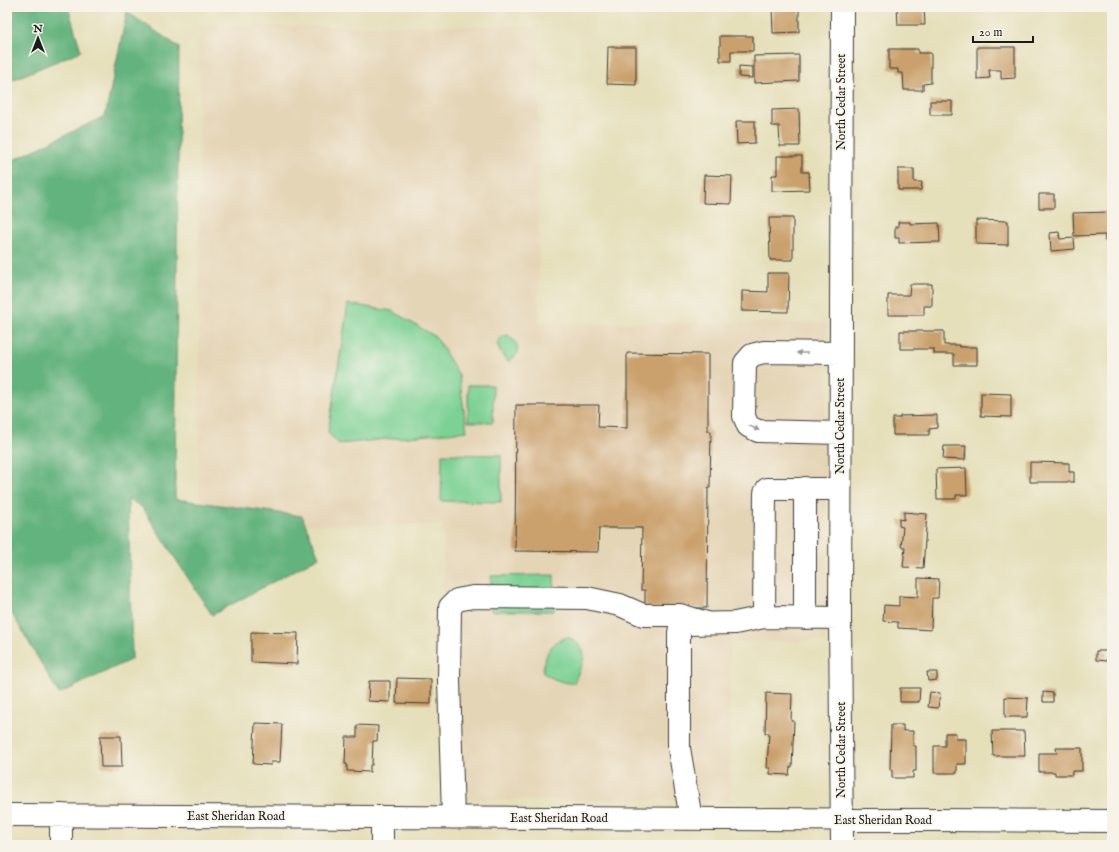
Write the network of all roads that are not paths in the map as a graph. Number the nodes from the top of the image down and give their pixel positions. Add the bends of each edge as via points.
1 (842, 7) edge
2 (841, 353) junction
3 (840, 433) junction
4 (805, 488) junction
5 (840, 489) junction
6 (764, 616) junction
7 (805, 618) junction
8 (840, 618) junction
9 (707, 623) junction
10 (7, 815) edge
11 (61, 815) junction
12 (382, 817) junction
13 (454, 818) junction
14 (691, 819) junction
15 (842, 820) junction
16 (1112, 821) edge
17 (61, 845) edge
18 (382, 845) edge
19 (842, 845) edge

1 - 2 street, North Cedar Street
2 - 3 street, North Cedar Street
2 -> 3 street via 764,352 752,356 745,363 744,416 748,426 758,431
3 - 5 street, North Cedar Street
4 - 5 street
4 - 6 street via 766,489
4 - 7 street
5 - 8 street, North Cedar Street
6 - 7 street
6 - 9 street via 735,623
7 - 8 street
8 - 15 street, North Cedar Street
9 - 13 street via 680,615 643,614 620,605 587,598 473,597 457,600 450,607 449,672
9 - 14 street via 687,624 680,627 679,633 679,748
10 - 11 street, East Sheridan Road
11 - 12 street, East Sheridan Road
11 - 17 street
12 - 13 street, East Sheridan Road
12 - 18 street
13 - 14 street, East Sheridan Road
14 - 15 street, East Sheridan Road
15 - 16 street, East Sheridan Road
15 - 19 street, North Cedar Street

